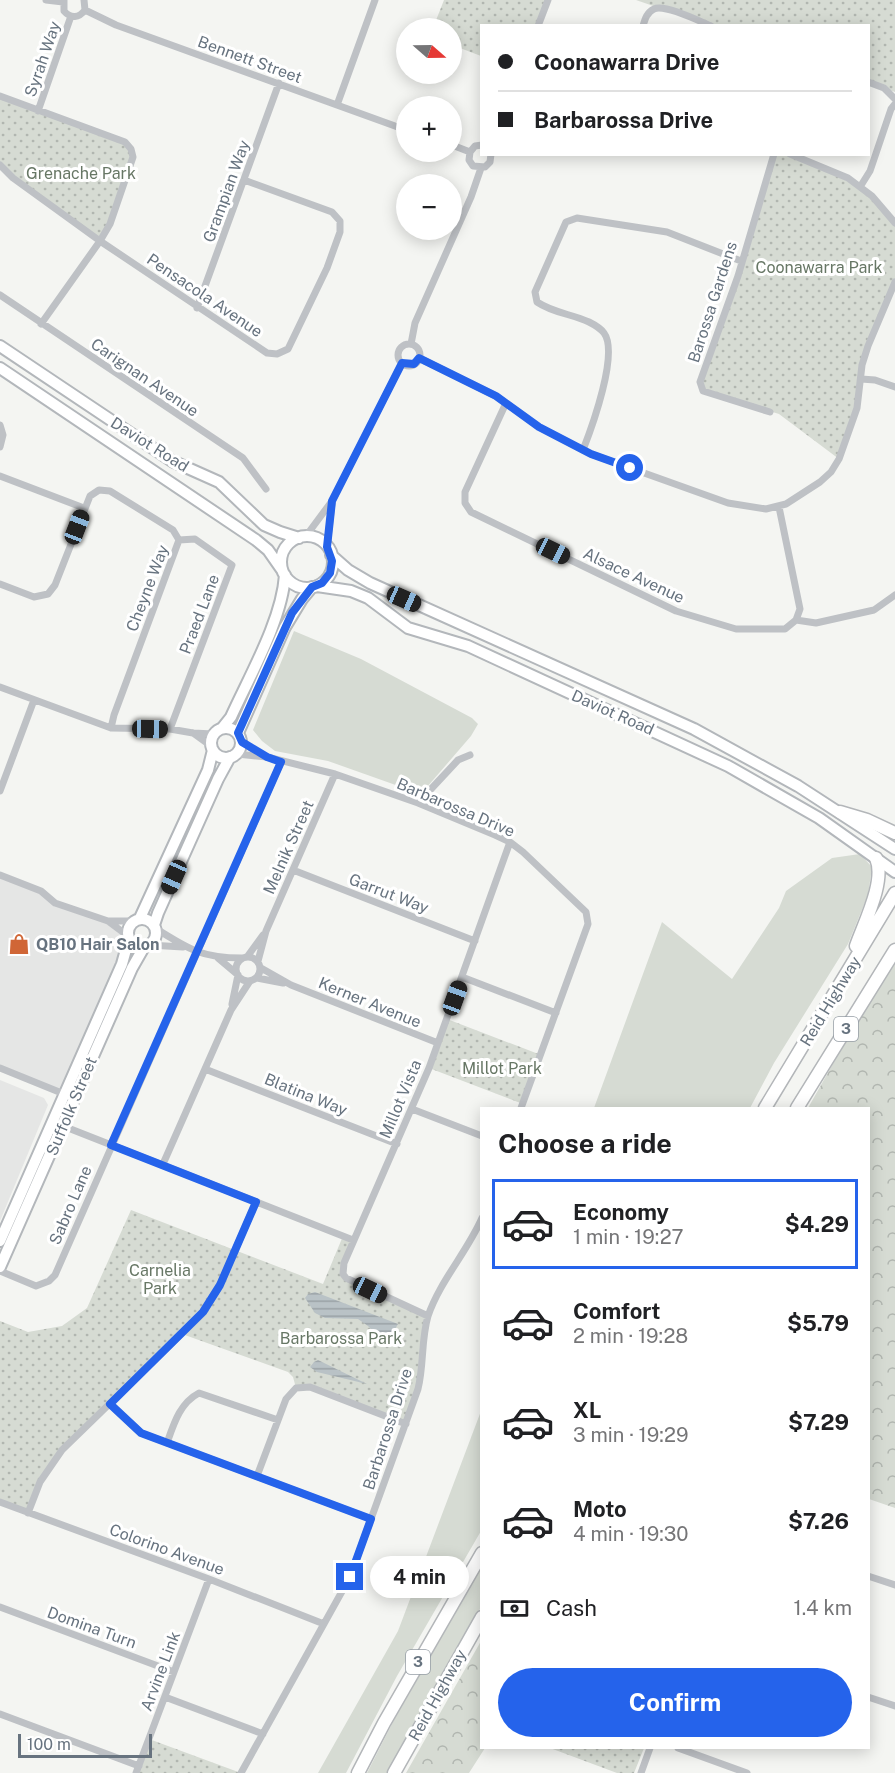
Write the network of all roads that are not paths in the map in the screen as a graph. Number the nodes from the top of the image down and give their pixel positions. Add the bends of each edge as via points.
1 (46, 0) edge
2 (84, 0) edge
3 (375, 0) edge
4 (548, 0) edge
5 (64, 1) edge
6 (85, 9) junction
7 (71, 16) junction
8 (539, 24) edge
9 (644, 24) edge
10 (706, 24) edge
11 (279, 83) junction
12 (870, 83) edge
13 (0, 96) edge
14 (895, 99) edge
15 (895, 104) edge
16 (337, 105) junction
17 (38, 111) junction
18 (396, 126) edge
19 (480, 145) edge
20 (462, 149) edge
21 (470, 152) junction
22 (491, 156) edge
23 (773, 156) edge
24 (795, 156) edge
25 (0, 165) edge
26 (481, 168) junction
27 (244, 180) junction
28 (860, 187) junction
29 (895, 223) edge
30 (100, 241) junction
31 (741, 261) junction
32 (895, 282) edge
33 (0, 295) edge
34 (197, 308) junction
35 (41, 324) junction
36 (411, 345) junction
37 (0, 346) edge
38 (419, 358) junction
39 (402, 363) junction
40 (0, 369) edge
41 (861, 379) junction
42 (895, 387) edge
43 (506, 403) junction
44 (770, 412) dead end
45 (0, 425) edge
46 (0, 447) edge
47 (583, 450) junction
48 (0, 476) edge
49 (266, 489) dead end
50 (332, 501) junction
51 (779, 507) junction
52 (84, 508) junction
53 (303, 537) junction
54 (179, 540) junction
55 (329, 551) junction
56 (284, 572) junction
57 (0, 584) edge
58 (314, 586) junction
59 (895, 595) edge
60 (796, 620) junction
61 (0, 687) edge
62 (34, 700) junction
63 (111, 728) junction
64 (170, 729) junction
65 (218, 730) junction
66 (193, 733) junction
67 (240, 738) junction
68 (212, 748) junction
69 (470, 755) dead end
70 (234, 756) junction
71 (267, 757) junction
72 (281, 762) junction
73 (335, 774) junction
74 (0, 791) edge
75 (418, 802) junction
76 (840, 812) junction
77 (895, 833) edge
78 (510, 842) junction
79 (895, 849) edge
80 (876, 858) junction
81 (293, 870) junction
82 (895, 872) edge
83 (0, 875) edge
84 (895, 893) edge
85 (136, 920) junction
86 (108, 921) junction
87 (155, 927) junction
88 (266, 930) junction
89 (128, 938) junction
90 (475, 941) junction
91 (147, 946) junction
92 (185, 947) junction
93 (895, 950) edge
94 (197, 952) junction
95 (245, 957) junction
96 (218, 958) junction
97 (259, 964) junction
98 (848, 970) junction
99 (237, 975) junction
100 (462, 977) junction
101 (254, 980) junction
102 (291, 985) junction
103 (231, 1010) junction
104 (556, 1013) junction
105 (438, 1043) junction
106 (0, 1068) edge
107 (205, 1069) junction
108 (69, 1096) junction
109 (521, 1107) edge
110 (766, 1107) edge
111 (798, 1107) edge
112 (412, 1109) junction
113 (63, 1126) junction
114 (480, 1135) edge
115 (396, 1144) junction
116 (111, 1145) junction
117 (163, 1164) junction
118 (256, 1202) junction
119 (480, 1222) edge
120 (0, 1240) edge
121 (353, 1240) junction
122 (0, 1269) edge
123 (428, 1316) junction
124 (110, 1404) junction
125 (278, 1420) junction
126 (406, 1424) junction
127 (167, 1443) junction
128 (257, 1476) junction
129 (0, 1502) edge
130 (28, 1513) junction
131 (371, 1519) junction
132 (480, 1556) edge
133 (870, 1577) edge
134 (209, 1579) junction
135 (895, 1585) edge
136 (0, 1607) edge
137 (480, 1621) edge
138 (324, 1624) junction
139 (174, 1672) junction
140 (165, 1697) junction
141 (870, 1698) edge
142 (895, 1706) edge
143 (0, 1714) edge
144 (263, 1734) junction
145 (650, 1749) edge
146 (681, 1749) edge
147 (137, 1770) edge
148 (241, 1773) edge
149 (358, 1773) edge
150 (394, 1773) edge
151 (641, 1773) edge
152 (747, 1773) edge

1 - 5 street
2 - 6 street
3 - 16 street
4 - 8 street
5 - 7 street via 64,11
6 - 7 street via 79,16
6 - 11 street, Bennett Street via 116,25
7 - 17 street, Syrah Way
9 - 10 street via 654,9 664,8
11 - 16 street, Bennett Street
11 - 27 street, Grampian Way
12 - 14 street via 884,88
13 - 17 street
15 - 28 street
16 - 18 street, Bennett Street
17 - 30 street via 125,142 131,149 133,157 110,224
19 - 21 street
20 - 21 street
21 - 26 street via 471,163
22 - 26 street via 490,162
23 - 31 street, Barossa Gardens
24 - 28 street
25 - 30 street, Pensacola Avenue
26 - 36 street via 415,323
27 - 34 street, Grampian Way
27 - 34 street, Pensacola Avenue via 332,212 340,221 340,232 327,268 288,349 277,354 267,353
28 - 29 street
30 - 34 street, Pensacola Avenue
30 - 35 street
31 - 44 street, Barossa Gardens via 700,382 703,391
31 - 47 street via 667,232 576,218 566,222 535,292 537,302 546,309 590,322 604,334 608,346 603,394
32 - 41 street via 868,346
33 - 35 street, Carignan Avenue
35 - 49 street, Carignan Avenue via 243,458
36 - 38 street via 418,350
36 - 39 street via 400,349 398,357
37 - 53 street, Daviot Road via 172,461 219,482 264,525
38 - 39 street via 414,364
38 - 43 street
39 - 50 street
40 - 56 street, Daviot Road via 256,540
41 - 42 street
41 - 51 street via 857,408 835,465 820,482
43 - 47 street via 539,427
43 - 60 street, Alsace Avenue via 465,492 465,503 471,512 676,611 736,629 784,629
45 - 46 street
47 - 51 street via 728,503 766,509
48 - 52 street
50 - 53 street
50 - 55 street
51 - 60 street via 800,609
52 - 54 street, Cheyne Way via 90,496 99,490 110,491 172,530
52 - 57 street, Cheyne Way via 48,594 34,597
53 - 55 street via 318,539
53 - 56 street via 290,543 284,552
54 - 63 street, Cheyne Way
54 - 64 street, Praed Lane via 195,539 232,565
55 - 58 street via 330,573
55 - 76 street, Daviot Road via 364,580 694,729
56 - 58 street via 298,586
56 - 65 street via 282,602 275,619 231,717
58 - 67 street via 285,627
58 - 80 street, Daviot Road via 361,594 408,628 468,646 699,751 808,812
59 - 60 street, Alsace Avenue via 874,610 816,622
61 - 62 street
62 - 63 street
62 - 74 street
63 - 64 street
64 - 66 street
65 - 66 street
65 - 67 street via 231,728
65 - 68 street
66 - 68 street
67 - 70 street
67 - 71 street, Barbarossa Drive
68 - 70 street via 220,757
68 - 85 street via 208,770
69 - 75 street via 459,760
70 - 71 street, Barbarossa Drive
70 - 87 street via 218,779
71 - 72 street, Barbarossa Drive
72 - 73 street, Barbarossa Drive
72 - 94 street, Sabro Lane
73 - 75 street, Barbarossa Drive
73 - 81 street, Melnik Street
75 - 78 street, Barbarossa Drive
76 - 77 highway
76 - 79 street, Daviot Road
78 - 90 street, Millot Vista
78 - 104 street, Barbarossa Drive via 582,906 588,917
80 - 82 street, Daviot Road
80 - 98 highway via 880,866 878,885
81 - 88 street, Melnik Street
81 - 90 street, Garrut Way
83 - 86 street via 41,891 55,903
84 - 98 highway, Reid Highway / 3
85 - 86 street
85 - 87 street via 148,920
85 - 89 street via 129,926
86 - 89 street
87 - 91 street via 155,937
87 - 92 street
88 - 95 street, Melnik Street
88 - 97 street, Melnik Street
89 - 91 street via 136,946
89 - 108 street, Suffolk Street via 122,964
90 - 100 street, Millot Vista
91 - 92 street
91 - 108 street, Suffolk Street via 132,968
92 - 94 street
93 - 111 highway, Reid Highway / 3
94 - 96 street
94 - 116 street, Sabro Lane
95 - 96 street
95 - 97 street
95 - 99 street via 237,965
96 - 99 street
97 - 101 street
97 - 102 street, Kerner Avenue
98 - 110 highway, Reid Highway / 3
99 - 101 street via 243,980
99 - 103 street
100 - 104 street
100 - 105 street, Millot Vista
101 - 102 street, Kerner Avenue
101 - 103 street
102 - 105 street, Kerner Avenue
103 - 107 street
104 - 109 street, Barbarossa Drive
105 - 112 street, Millot Vista
106 - 108 street
107 - 115 street, Blatina Way
107 - 117 street
108 - 113 street, Suffolk Street
108 - 120 street, Suffolk Street
112 - 114 street
112 - 115 street, Millot Vista
113 - 116 street
113 - 122 street, Suffolk Street
115 - 121 street, Millot Vista
116 - 117 street
116 - 122 street, Sabro Lane via 52,1279 36,1286
117 - 118 street
118 - 121 street
118 - 124 street via 220,1285 203,1312
119 - 123 street, Barbarossa Drive
121 - 123 street, Millot Vista via 344,1263 346,1278
123 - 126 street, Barbarossa Drive via 422,1376
124 - 127 street via 138,1430
124 - 130 street via 53,1460
125 - 126 street via 290,1392 310,1387
125 - 127 street via 199,1393 177,1415
125 - 128 street
126 - 131 street, Barbarossa Drive
127 - 128 street
128 - 131 street
129 - 130 street, Colorino Avenue
130 - 134 street, Colorino Avenue
131 - 138 street, Barbarossa Drive via 350,1577
132 - 149 highway, Reid Highway / 3
133 - 135 street
134 - 138 street, Colorino Avenue
134 - 139 street, Arvine Link
136 - 139 street, Domina Turn
137 - 150 highway, Reid Highway / 3
138 - 144 street, Barbarossa Drive
139 - 140 street, Arvine Link
140 - 144 street
140 - 147 street, Arvine Link
141 - 142 street
143 - 147 street
144 - 148 street, Barbarossa Drive
145 - 151 street
146 - 152 street

